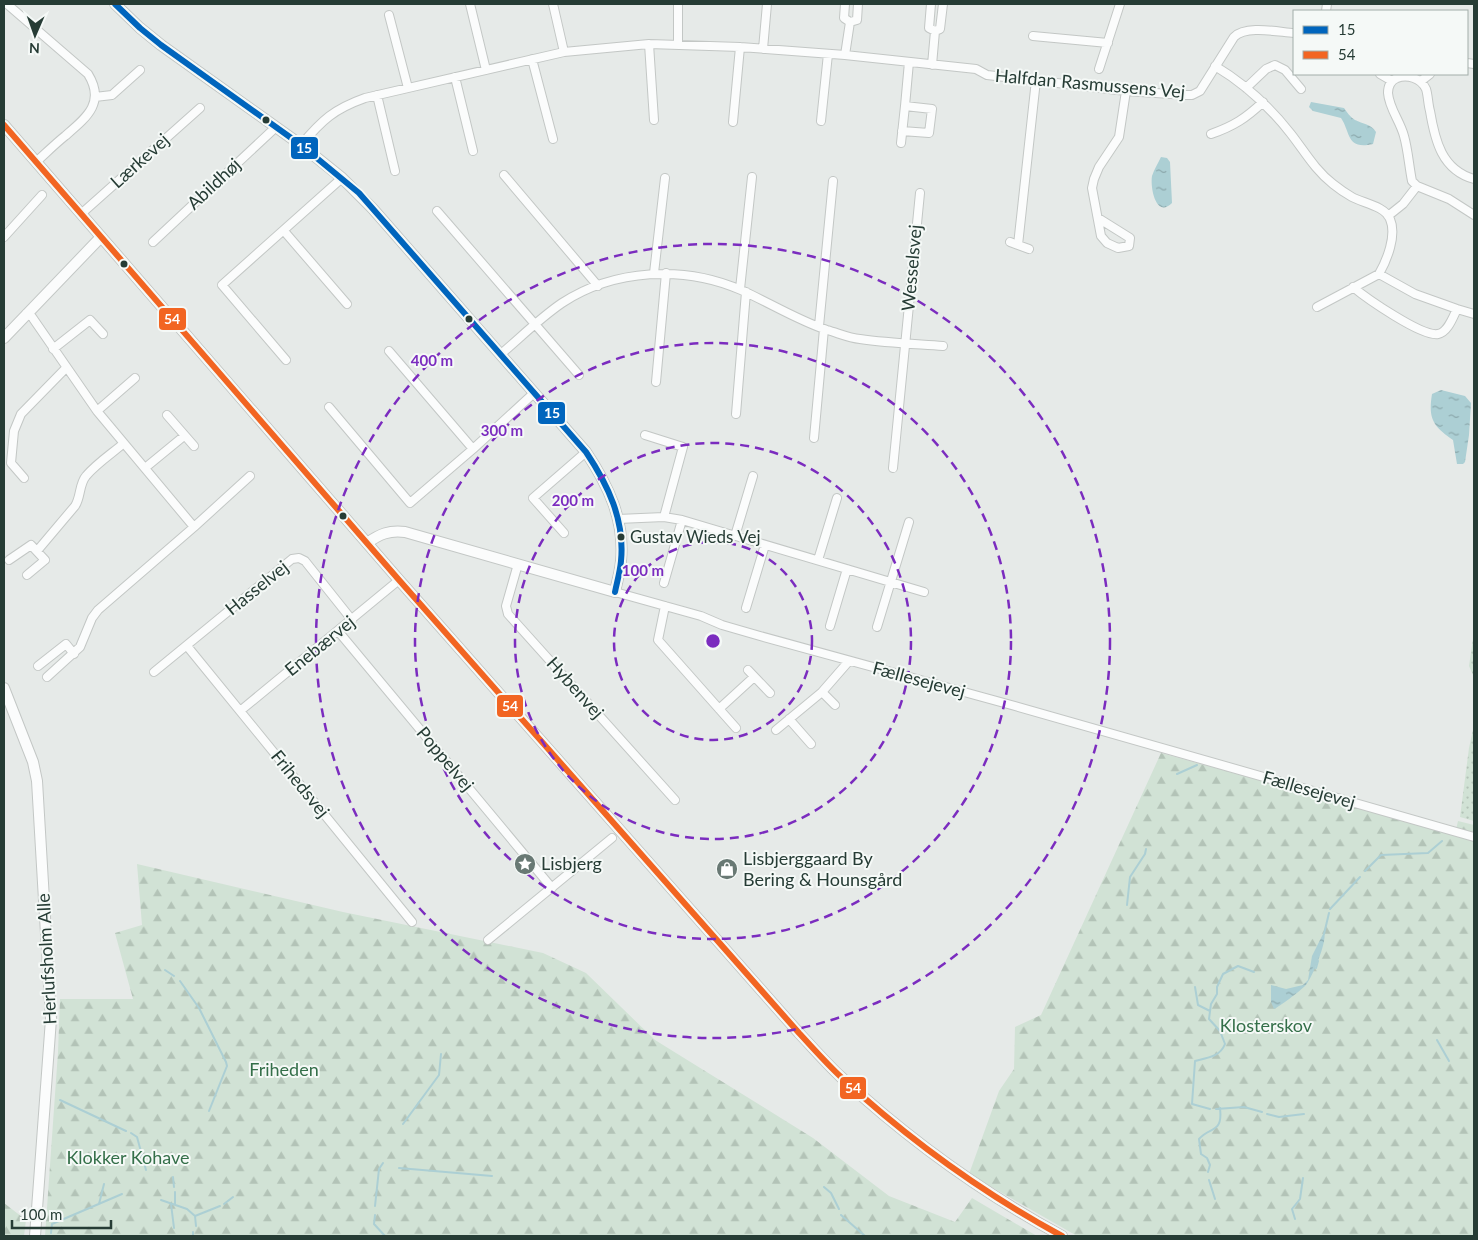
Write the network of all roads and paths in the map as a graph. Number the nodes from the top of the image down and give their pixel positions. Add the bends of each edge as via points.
1 (8, 4) edge
2 (115, 4) edge
3 (470, 4) edge
4 (553, 4) edge
5 (678, 4) edge
6 (767, 4) edge
7 (845, 4) edge
8 (858, 4) edge
9 (931, 4) edge
10 (943, 4) edge
11 (1120, 4) edge
12 (389, 14) dead end
13 (850, 22) junction
14 (935, 31) junction
15 (1293, 32) edge
16 (1033, 36) dead end
17 (1108, 43) junction
18 (650, 44) junction
19 (678, 44) junction
20 (740, 48) junction
21 (763, 49) junction
22 (564, 52) junction
23 (828, 54) junction
24 (845, 55) junction
25 (532, 59) junction
26 (909, 62) junction
27 (932, 64) junction
28 (1215, 66) junction
29 (1100, 69) dead end
30 (140, 70) dead end
31 (486, 70) junction
32 (1382, 75) edge
33 (1429, 75) edge
34 (455, 77) junction
35 (1036, 80) junction
36 (1392, 81) junction
37 (1421, 81) junction
38 (408, 88) junction
39 (1246, 88) junction
40 (1301, 89) dead end
41 (1126, 91) junction
42 (377, 95) junction
43 (95, 97) junction
44 (1263, 102) junction
45 (905, 106) junction
46 (200, 108) dead end
47 (654, 120) dead end
48 (733, 122) dead end
49 (821, 122) dead end
50 (4, 125) edge
51 (276, 127) junction
52 (902, 131) junction
53 (1211, 134) dead end
54 (553, 139) dead end
55 (901, 143) dead end
56 (301, 145) junction
57 (473, 151) dead end
58 (36, 162) junction
59 (395, 171) dead end
60 (504, 175) dead end
61 (752, 177) dead end
62 (342, 178) junction
63 (664, 178) dead end
64 (1474, 179) edge
65 (833, 181) dead end
66 (1417, 186) junction
67 (920, 194) dead end
68 (42, 195) dead end
69 (437, 211) dead end
70 (81, 214) junction
71 (1474, 214) edge
72 (1388, 216) junction
73 (1098, 218) junction
74 (284, 231) junction
75 (4, 237) edge
76 (101, 237) junction
77 (153, 242) dead end
78 (1010, 242) dead end
79 (1018, 245) junction
80 (1028, 249) dead end
81 (654, 273) junction
82 (666, 273) junction
83 (1379, 274) junction
84 (598, 286) junction
85 (1352, 287) junction
86 (743, 291) junction
87 (347, 304) dead end
88 (1317, 307) dead end
89 (1457, 309) junction
90 (26, 314) junction
91 (1474, 314) edge
92 (535, 324) junction
93 (821, 328) junction
94 (103, 334) dead end
95 (4, 338) edge
96 (905, 343) junction
97 (943, 346) dead end
98 (53, 349) junction
99 (389, 351) dead end
100 (501, 354) junction
101 (286, 360) dead end
102 (66, 368) junction
103 (579, 374) dead end
104 (135, 378) dead end
105 (656, 382) dead end
106 (534, 393) junction
107 (328, 407) dead end
108 (97, 412) junction
109 (736, 414) dead end
110 (167, 415) dead end
111 (184, 436) junction
112 (645, 436) dead end
113 (814, 438) dead end
114 (123, 444) junction
115 (194, 446) dead end
116 (473, 449) junction
117 (586, 452) junction
118 (145, 468) junction
119 (893, 468) dead end
120 (250, 476) dead end
121 (753, 476) dead end
122 (24, 478) dead end
123 (837, 498) dead end
124 (664, 517) junction
125 (618, 519) junction
126 (682, 520) junction
127 (909, 522) dead end
128 (194, 527) junction
129 (564, 533) dead end
130 (735, 536) junction
131 (367, 543) junction
132 (765, 545) junction
133 (38, 550) junction
134 (9, 560) dead end
135 (818, 560) junction
136 (518, 564) junction
137 (847, 569) junction
138 (27, 575) dead end
139 (399, 580) junction
140 (891, 582) junction
141 (664, 583) dead end
142 (615, 592) junction
143 (924, 592) dead end
144 (665, 606) junction
145 (746, 608) dead end
146 (352, 620) junction
147 (830, 626) dead end
148 (877, 627) dead end
149 (338, 631) junction
150 (187, 646) junction
151 (74, 654) junction
152 (849, 661) junction
153 (38, 666) dead end
154 (748, 670) dead end
155 (154, 672) dead end
156 (47, 677) dead end
157 (754, 677) junction
158 (4, 688) edge
159 (822, 692) junction
160 (770, 693) dead end
161 (835, 705) dead end
162 (719, 709) junction
163 (240, 711) junction
164 (789, 719) junction
165 (736, 728) dead end
166 (776, 730) dead end
167 (811, 744) dead end
168 (675, 800) dead end
169 (1474, 837) edge
170 (612, 838) dead end
171 (552, 888) junction
172 (412, 922) dead end
173 (488, 940) dead end
174 (35, 1236) edge
175 (1062, 1236) edge

1 - 43 street via 88,74
2 - 51 street via 161,45
3 - 31 street
4 - 22 street
5 - 19 street
6 - 21 street
7 - 13 street via 844,18
8 - 13 street via 857,20
9 - 14 street via 929,28
10 - 14 street via 940,29
11 - 17 street
12 - 38 street
13 - 24 street
14 - 27 street
15 - 28 street, Halfdan Rasmussens Vej via 1246,30 1238,33
16 - 17 street
17 - 29 street
18 - 19 street, Halfdan Rasmussens Vej
18 - 22 street, Halfdan Rasmussens Vej
18 - 47 street
19 - 20 street, Halfdan Rasmussens Vej
20 - 21 street, Halfdan Rasmussens Vej
20 - 48 street
21 - 23 street, Halfdan Rasmussens Vej
22 - 25 street, Halfdan Rasmussens Vej
23 - 24 street, Halfdan Rasmussens Vej
23 - 49 street
24 - 26 street, Halfdan Rasmussens Vej
25 - 31 street, Halfdan Rasmussens Vej
25 - 54 street
26 - 27 street, Halfdan Rasmussens Vej
26 - 45 street
27 - 35 street, Halfdan Rasmussens Vej via 976,69 987,75
28 - 39 street
28 - 41 street, Halfdan Rasmussens Vej via 1200,91 1192,95
30 - 43 street via 112,95
31 - 34 street, Halfdan Rasmussens Vej
32 - 36 street
33 - 37 street
34 - 38 street, Halfdan Rasmussens Vej
34 - 57 street
35 - 41 street, Halfdan Rasmussens Vej
35 - 79 street
36 - 37 street via 1402,77
36 - 66 street via 1388,91 1390,102 1404,135 1412,181
37 - 64 street via 1426,89 1440,153 1454,170
38 - 42 street, Halfdan Rasmussens Vej
39 - 40 street via 1275,65 1285,70
39 - 44 street
41 - 73 street via 1119,137 1099,167 1092,188
42 - 56 street, Halfdan Rasmussens Vej via 337,109 319,123
42 - 59 street
43 - 58 street via 85,118
44 - 53 street via 1232,127
44 - 72 street via 1312,164 1332,183
45 - 52 street
45 - 52 street via 932,108 930,134
46 - 70 street, Lærkevej
50 - 58 street
51 - 56 street
51 - 77 street, Abildhøj
52 - 55 street
56 - 62 street
58 - 70 street
60 - 84 street
61 - 86 street
62 - 74 street
62 - 100 street via 374,209
63 - 81 street
65 - 93 street
66 - 71 street
66 - 72 street
67 - 96 street, Wesselsvej
68 - 75 street
69 - 92 street
70 - 76 street
72 - 83 street via 1391,240
73 - 73 street via 1101,236 1107,243 1118,248 1129,246 1130,238
74 - 87 street
74 - 101 street via 222,285
76 - 90 street
76 - 131 street
78 - 79 street
79 - 80 street
81 - 82 street
81 - 84 street
82 - 86 street via 717,281
82 - 105 street
83 - 85 street
83 - 89 street via 1416,294
84 - 92 street via 563,303
85 - 88 street
85 - 89 street via 1415,327 1438,334 1448,326
86 - 93 street
86 - 109 street
89 - 91 street
90 - 95 street
90 - 98 street via 32,317
92 - 100 street
92 - 103 street
93 - 96 street via 858,339
93 - 113 street
94 - 98 street via 90,320
96 - 97 street
96 - 119 street, Wesselsvej
98 - 102 street
99 - 116 street
100 - 106 street
102 - 108 street
102 - 122 street via 16,422 11,463
104 - 108 street
106 - 116 street
106 - 117 street
107 - 116 street via 410,503
108 - 114 street
110 - 111 street
111 - 115 street
111 - 118 street
112 - 124 street via 683,447
114 - 118 street
114 - 133 street via 86,476 80,499
117 - 125 street via 601,475
117 - 129 street via 533,498
118 - 128 street
120 - 128 street
121 - 130 street
123 - 135 street
124 - 125 street
124 - 126 street
125 - 142 street via 621,561
126 - 130 street
126 - 141 street
127 - 140 street
128 - 151 street via 98,610
130 - 132 street
131 - 136 street, Fællesejevej via 388,532 404,532
131 - 139 street
132 - 135 street
132 - 145 street
133 - 134 street via 31,545
133 - 138 street via 46,560
135 - 137 street
136 - 142 street, Fællesejevej
136 - 168 street, Hybenvej via 506,606 508,614
137 - 140 street
137 - 147 street
139 - 146 street, Enebærvej
139 - 175 street via 637,852 840,1076 938,1159 986,1192
140 - 143 street
140 - 148 street
142 - 144 street, Fællesejevej
144 - 152 street, Fællesejevej
144 - 162 street via 658,640
146 - 149 street, Enebærvej
146 - 150 street, Hasselvej via 305,561 292,559
149 - 163 street, Enebærvej
149 - 171 street, Poppelvej
150 - 155 street, Hasselvej
150 - 163 street, Frihedsvej
151 - 153 street via 66,644
151 - 156 street
152 - 159 street
152 - 169 street, Fællesejevej
154 - 157 street
157 - 160 street
157 - 162 street
158 - 174 street, Herlufsholm Alle via 33,762 37,781 51,996
159 - 161 street
159 - 164 street
162 - 165 street
163 - 172 street, Frihedsvej
164 - 166 street
164 - 167 street
170 - 171 street
171 - 173 street

